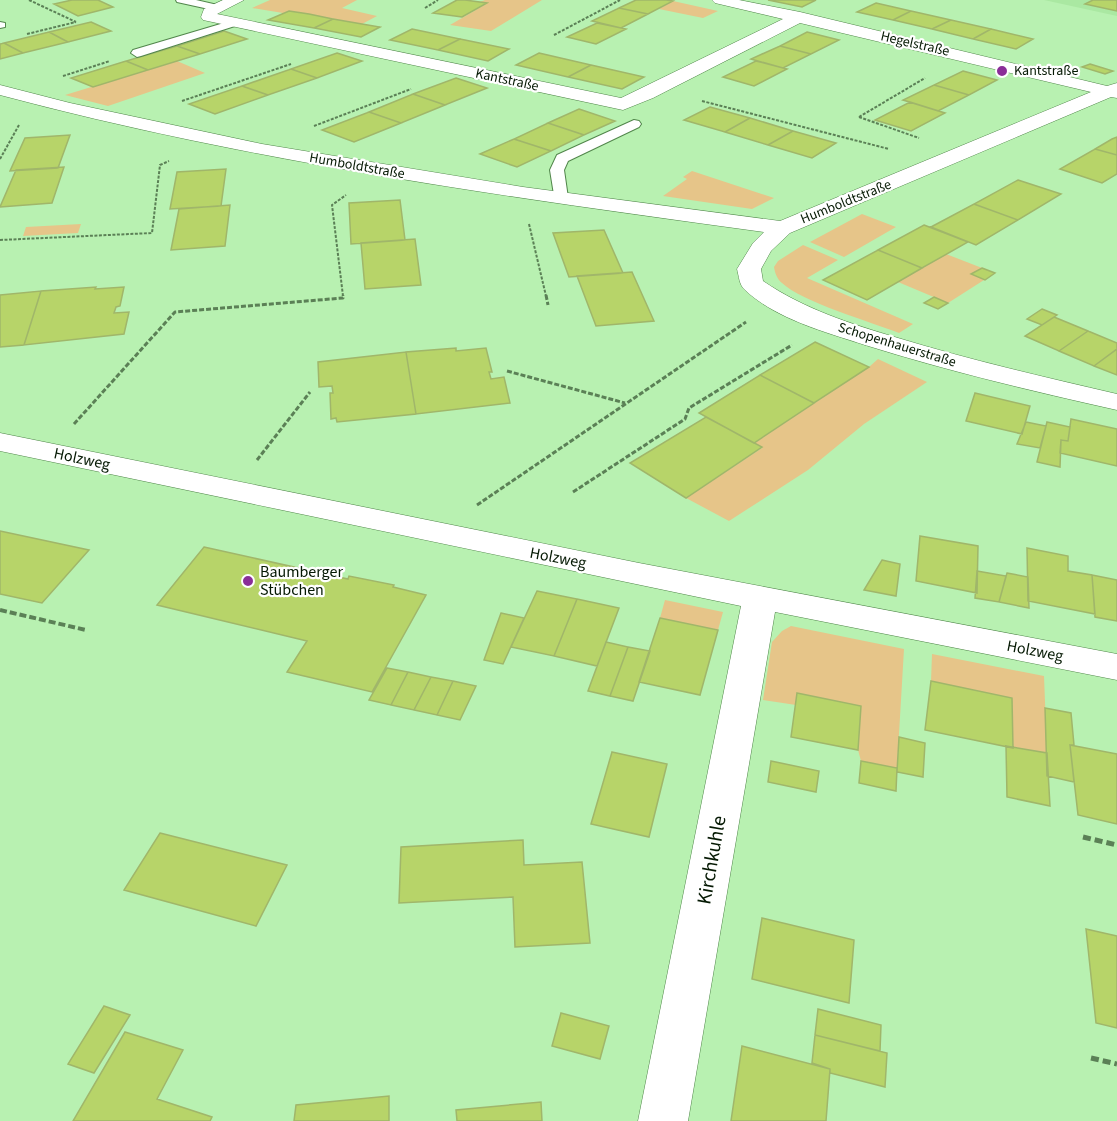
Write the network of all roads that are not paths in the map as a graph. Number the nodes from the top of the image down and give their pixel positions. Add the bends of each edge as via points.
1 (181, 0) edge
2 (236, 0) edge
3 (720, 0) edge
4 (218, 8) junction
5 (800, 17) junction
6 (234, 23) junction
7 (137, 53) road end
8 (5, 91) edge
9 (1114, 91) edge
10 (634, 124) dead end
11 (560, 198) junction
12 (782, 228) junction
13 (1117, 402) edge
14 (0, 442) edge
15 (760, 598) junction
16 (1117, 667) edge
17 (663, 1121) edge

1 - 4 lane
2 - 4 street
3 - 5 street, Hegelstraße
4 - 6 street, Kantstraße via 209,12 208,17
5 - 6 street, Kantstraße via 623,104
5 - 9 street, Hegelstraße
6 - 7 lane, Kantstraße
8 - 11 street, Humboldtstraße via 262,150
9 - 12 street, Humboldtstraße
10 - 11 lane via 562,158 556,170
11 - 12 street, Humboldtstraße
12 - 13 street, Schopenhauerstraße via 761,248 749,269 752,284 774,301 827,324 916,353
14 - 15 street, Holzweg
15 - 16 street, Holzweg
15 - 17 street, Kirchkuhle

